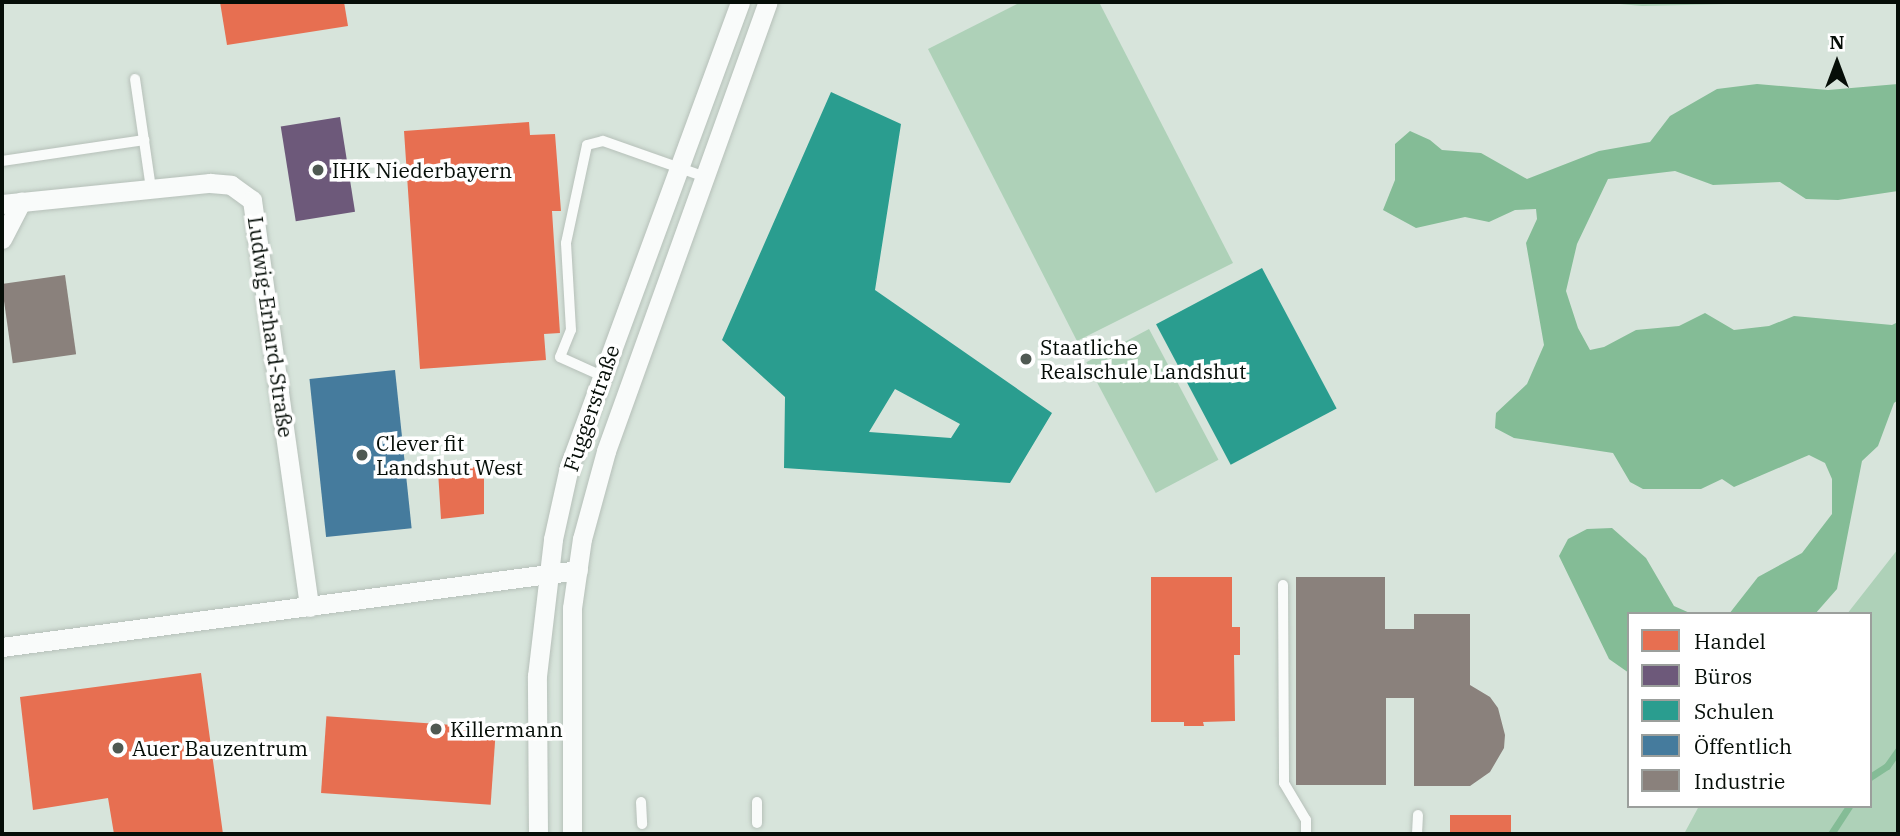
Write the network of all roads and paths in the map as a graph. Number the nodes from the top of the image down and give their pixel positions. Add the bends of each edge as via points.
1 (740, 2) edge
2 (768, 2) edge
3 (135, 79) dead end
4 (144, 140) junction
5 (2, 161) edge
6 (679, 168) junction
7 (705, 177) junction
8 (151, 188) junction
9 (11, 203) edge
10 (2, 239) edge
11 (602, 376) junction
12 (578, 570) junction
13 (548, 575) junction
14 (1283, 586) dead end
15 (309, 607) junction
16 (2, 647) edge
17 (641, 802) dead end
18 (757, 802) dead end
19 (1418, 815) dead end
20 (757, 823) dead end
21 (642, 824) dead end
22 (538, 834) edge
23 (572, 834) edge
24 (1306, 834) edge
25 (1417, 834) edge

1 - 6 street, Fuggerstraße
2 - 7 street, Fuggerstraße
3 - 4 lane
4 - 5 lane
4 - 8 lane
6 - 7 lane
6 - 11 street, Fuggerstraße
6 - 11 lane via 603,141 587,145 566,243 571,330 561,357
7 - 12 street, Fuggerstraße via 606,451
8 - 9 street, Ludwig-Erhard-Straße
8 - 15 street, Ludwig-Erhard-Straße via 231,185 253,200
9 - 10 street, Ludwig-Erhard-Straße
11 - 13 street, Fuggerstraße via 569,467
12 - 13 street
12 - 23 street, Fuggerstraße via 572,608
13 - 15 street
13 - 22 street, Fuggerstraße via 537,676
14 - 24 lane via 1284,783 1306,820
15 - 16 street
17 - 21 lane
18 - 20 lane
19 - 25 lane

